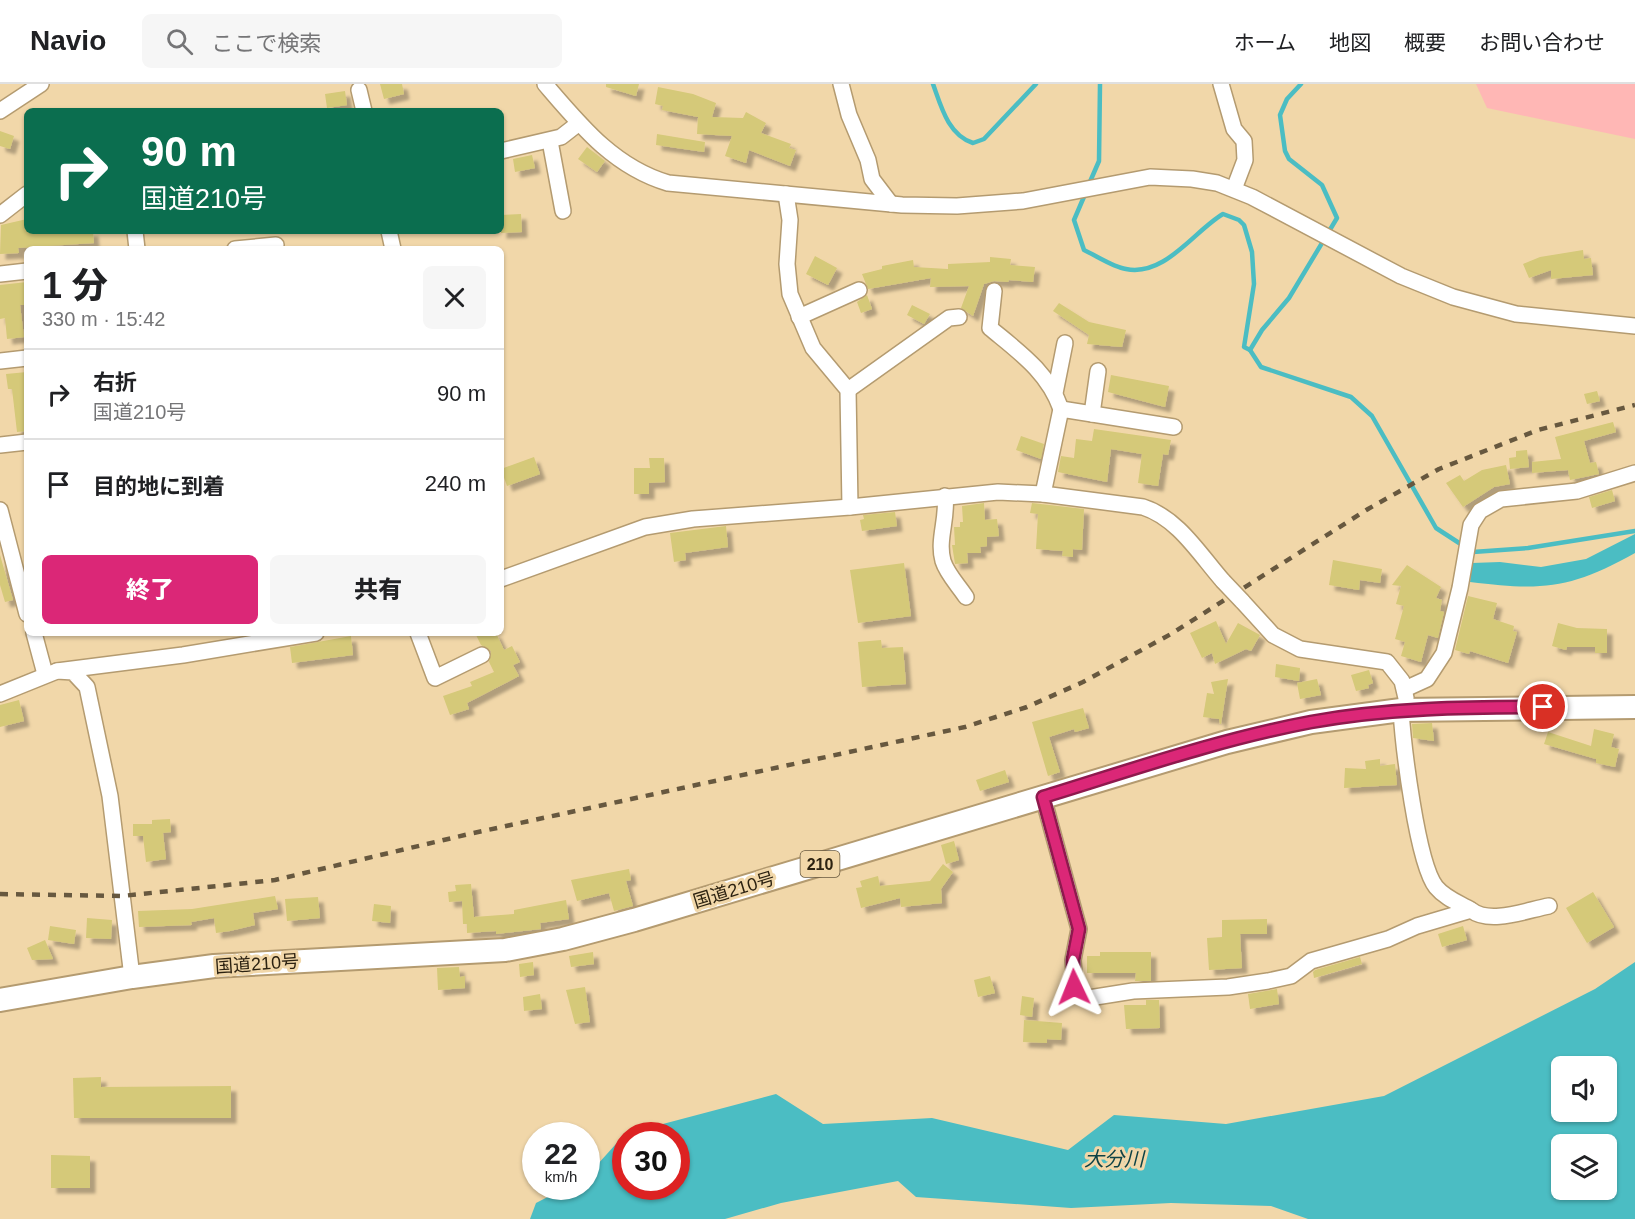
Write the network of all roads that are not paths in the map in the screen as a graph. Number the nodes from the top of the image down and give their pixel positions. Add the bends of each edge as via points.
1 (41, 84) edge
2 (545, 84) edge
3 (841, 84) edge
4 (1221, 84) edge
5 (359, 90) dead end
6 (363, 108) edge
7 (0, 111) edge
8 (579, 123) junction
9 (550, 141) junction
10 (504, 150) edge
11 (1234, 189) junction
12 (786, 194) junction
13 (24, 196) edge
14 (891, 204) junction
15 (563, 212) dead end
16 (0, 215) edge
17 (276, 242) edge
18 (253, 246) edge
19 (24, 272) edge
20 (0, 274) edge
21 (859, 290) dead end
22 (994, 291) dead end
23 (799, 317) junction
24 (959, 317) dead end
25 (1635, 326) edge
26 (1065, 343) dead end
27 (24, 358) edge
28 (0, 361) edge
29 (1098, 371) dead end
30 (848, 390) junction
31 (1055, 393) junction
32 (1061, 409) junction
33 (1092, 414) junction
34 (1174, 427) dead end
35 (24, 442) edge
36 (0, 445) edge
37 (1635, 473) edge
38 (1043, 494) junction
39 (945, 496) junction
40 (850, 507) junction
41 (0, 510) edge
42 (504, 578) edge
43 (966, 597) dead end
44 (24, 602) edge
45 (35, 636) edge
46 (298, 636) edge
47 (419, 636) edge
48 (482, 655) dead end
49 (51, 673) junction
50 (0, 694) edge
51 (1404, 703) junction
52 (1635, 707) edge
53 (1043, 797) junction
54 (1549, 906) dead end
55 (1471, 910) junction
56 (132, 977) junction
57 (0, 1000) edge

1 - 7 street
2 - 8 street
3 - 14 street via 872,179
4 - 11 street via 1234,129 1244,141 1245,160
5 - 6 street
8 - 9 street
8 - 12 street via 612,155 652,178 688,186
9 - 10 street
9 - 15 street
11 - 14 street via 1184,178 1138,178 1023,201 957,206
11 - 25 street via 1401,276 1453,297 1516,314
12 - 14 street
12 - 23 street via 790,220 787,282
13 - 16 street
17 - 18 street
19 - 20 street
21 - 23 street
22 - 31 street via 990,328 1035,365
23 - 30 street via 819,358
24 - 30 street via 949,318
26 - 31 street
27 - 28 street
29 - 33 street
30 - 40 street
31 - 32 street
32 - 33 street
32 - 38 street
33 - 34 street
35 - 36 street
37 - 51 street via 1577,491 1501,499 1480,511 1471,525 1461,588 1440,662
38 - 39 street
38 - 51 street, bridge via 1143,507 1160,513 1259,622 1284,641 1310,652 1387,662 1398,674
39 - 40 street
39 - 43 street via 947,514 941,547 944,563
40 - 42 street via 670,522
41 - 44 street
45 - 49 street
46 - 49 street
47 - 48 street via 435,678
49 - 50 street
49 - 56 street via 73,672 87,687 110,796
51 - 52 highway, 国道210号 / 210
51 - 53 highway, 国道210号 / 210 via 1253,735
51 - 55 street via 1414,805 1428,871 1445,896
53 - 55 street via 1079,929 1073,966 1074,987 1082,997 1268,981 1295,973 1311,961
53 - 56 highway, 国道210号 / 210 via 605,928 522,948 214,966
54 - 55 street via 1484,917
56 - 57 highway, 国道210号 / 210

